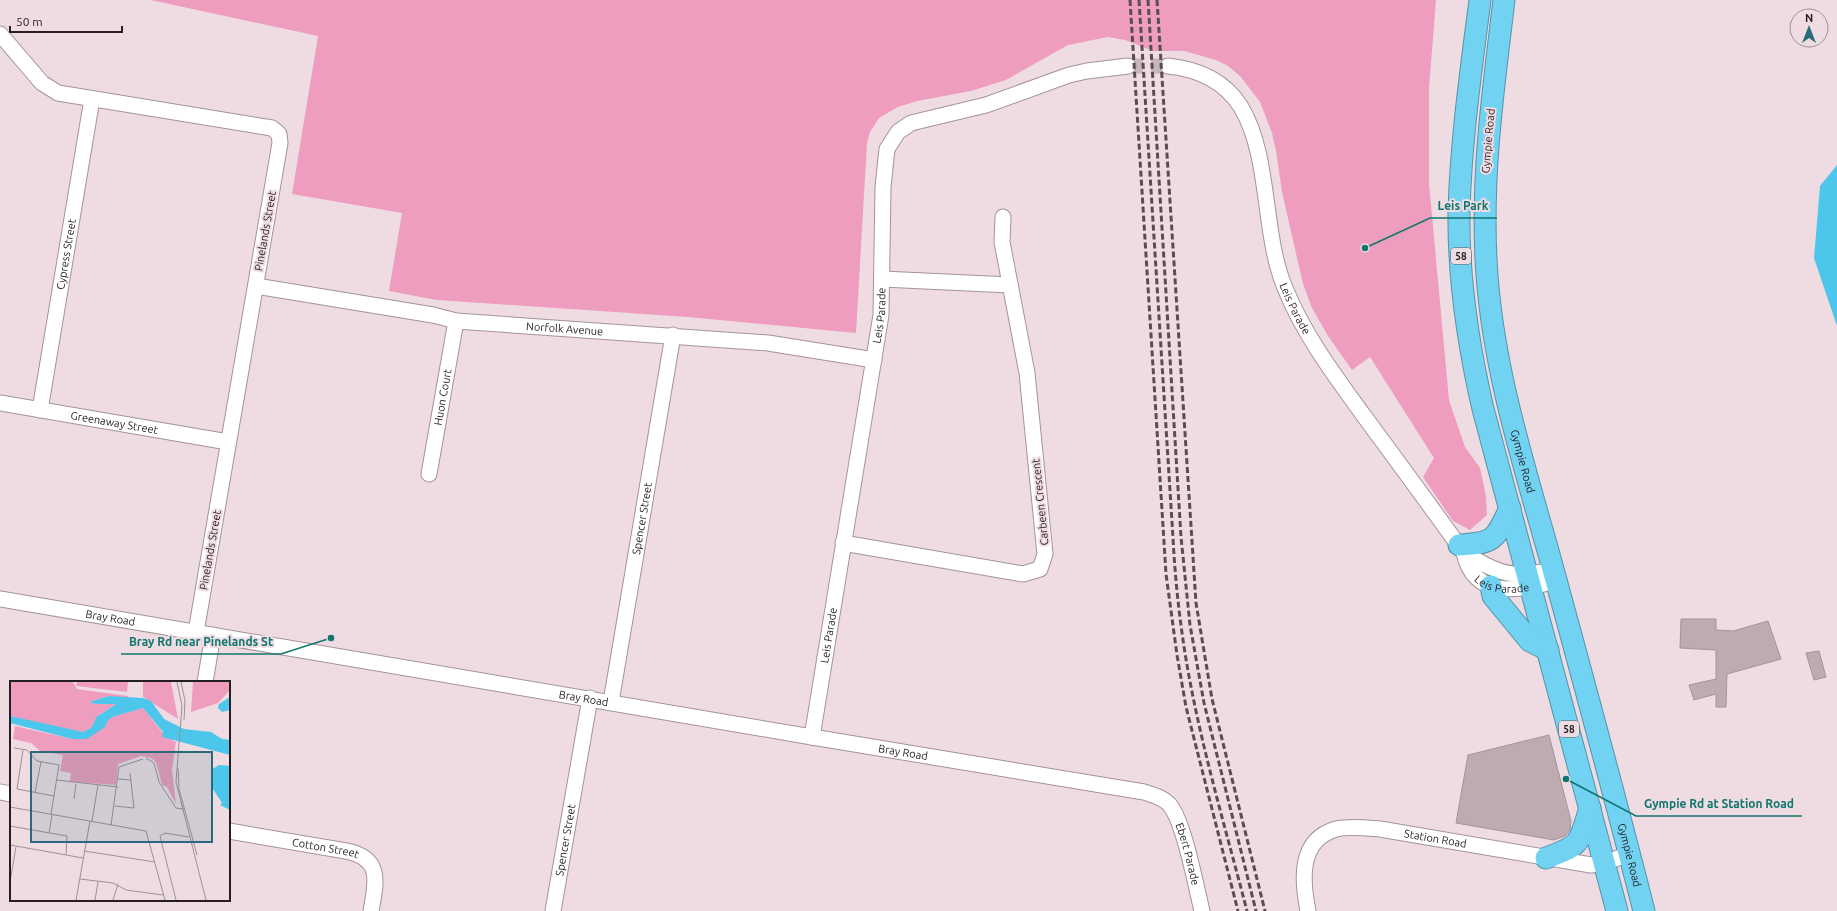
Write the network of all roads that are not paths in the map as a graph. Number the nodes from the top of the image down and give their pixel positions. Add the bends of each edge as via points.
1 (1480, 0) edge
2 (1504, 0) edge
3 (0, 34) edge
4 (1128, 66) tunnel mouth
5 (1168, 66) tunnel mouth
6 (92, 99) junction
7 (1003, 218) dead end
8 (882, 279) junction
9 (1010, 284) junction
10 (256, 286) junction
11 (456, 321) junction
12 (673, 335) junction
13 (874, 360) junction
14 (0, 403) edge
15 (40, 410) junction
16 (228, 442) junction
17 (429, 474) dead end
18 (1510, 508) junction
19 (843, 543) junction
20 (1462, 549) junction
21 (1555, 575) junction
22 (1529, 581) junction
23 (1491, 586) junction
24 (0, 599) edge
25 (196, 632) junction
26 (213, 635) junction
27 (1548, 650) junction
28 (205, 681) edge
29 (590, 698) junction
30 (611, 702) junction
31 (812, 737) junction
32 (0, 792) edge
33 (10, 794) edge
34 (1166, 802) joint
35 (1590, 808) junction
36 (230, 831) edge
37 (1629, 854) junction
38 (1546, 858) junction
39 (1604, 863) junction
40 (371, 911) edge
41 (553, 911) edge
42 (1202, 911) edge
43 (1308, 911) edge
44 (1617, 911) edge
45 (1644, 911) edge

1 - 18 highway, 58 via 1461,170 1460,257 1464,307 1476,377
2 - 21 highway, Gympie Road / 58 via 1486,160 1484,214 1487,276 1501,373
3 - 6 street, Pinelands Street via 42,83 58,93
4 - 8 street, Leis Parade via 1069,75 986,105 916,121 902,129 890,144 885,160
5 - 20 street, Leis Parade via 1188,69 1214,79 1241,107 1255,143 1276,260 1290,302 1331,371
6 - 10 street, Pinelands Street via 272,128 280,134
6 - 15 street, Cypress Street
7 - 9 street, Carbeen Crescent via 1002,242
8 - 9 street
8 - 13 street, Leis Parade
9 - 19 street, Carbeen Crescent via 1027,373 1045,554 1040,569 1023,574
10 - 11 street, Norfolk Avenue
10 - 16 street, Pinelands Street
11 - 12 street, Norfolk Avenue
11 - 17 street, Huon Court
12 - 13 street, Norfolk Avenue via 768,343
12 - 30 street, Spencer Street
13 - 19 street, Leis Parade
14 - 15 street, Greenaway Street
15 - 16 street, Greenaway Street
16 - 25 street, Pinelands Street
18 - 20 highway via 1491,540
18 - 22 highway, 58
19 - 31 street, Leis Parade
20 - 22 street, Leis Parade via 1499,571
20 - 23 street, Leis Parade via 1468,567 1481,581
21 - 22 street, Leis Parade
21 - 37 highway, Gympie Road / 58
22 - 23 street, Leis Parade via 1511,590
22 - 27 highway, 58
23 - 27 highway via 1493,596 1530,641
24 - 25 street, Bray Road
25 - 26 street, Bray Road
26 - 28 street
26 - 29 street, Bray Road
27 - 35 highway, 58
29 - 30 street, Bray Road
29 - 41 street, Spencer Street
30 - 31 street, Bray Road
31 - 34 street, Bray Road via 1144,792
32 - 33 street
34 - 42 street, Ebert Parade via 1179,822
35 - 38 highway via 1581,838 1577,843
35 - 39 highway, 58
36 - 40 street, Cotton Street via 362,856 370,862 375,876
37 - 39 street, Station Road
37 - 45 highway, Gympie Road / 58
38 - 39 street, Station Road via 1591,865
38 - 43 street, Station Road via 1380,829 1336,829 1317,842 1306,858 1304,881
39 - 44 highway, 58

